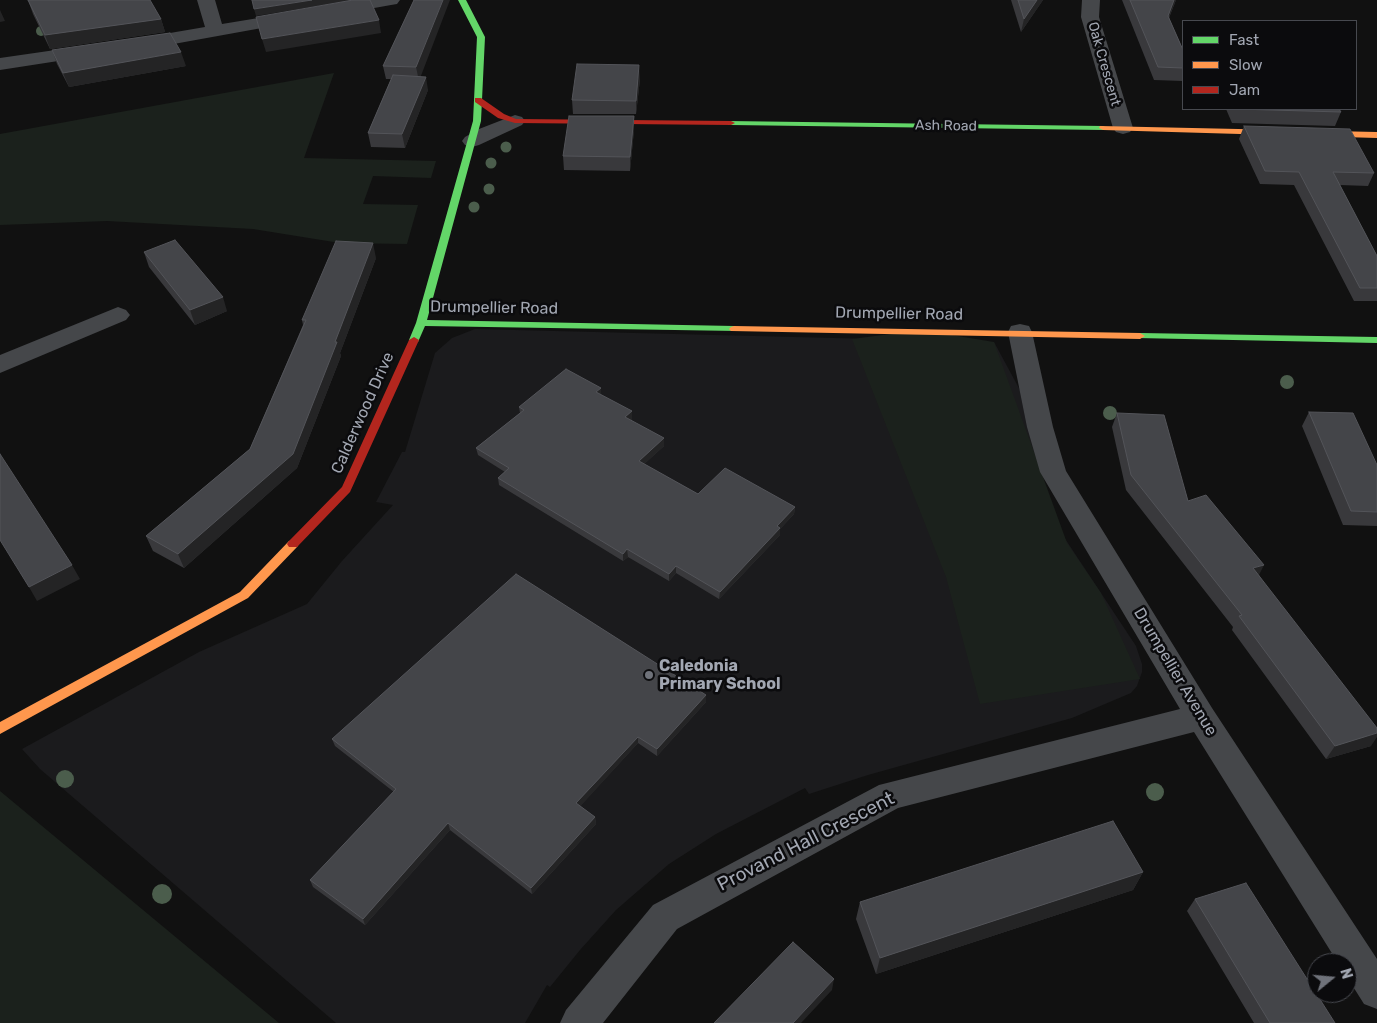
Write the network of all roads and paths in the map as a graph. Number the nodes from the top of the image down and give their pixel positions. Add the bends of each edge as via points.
1 (206, 0) edge
2 (391, 0) edge
3 (462, 0) edge
4 (1091, 0) edge
5 (215, 31) junction
6 (122, 46) edge
7 (103, 49) edge
8 (0, 64) edge
9 (478, 100) junction
10 (515, 121) junction
11 (1123, 128) junction
12 (1377, 134) edge
13 (472, 142) junction
14 (118, 315) dead end
15 (421, 323) junction
16 (1020, 332) junction
17 (1377, 340) edge
18 (0, 365) edge
19 (1201, 717) junction
20 (0, 728) edge
21 (1366, 956) edge
22 (1377, 991) edge
23 (579, 1023) edge

1 - 5 street
2 - 5 street
3 - 9 street, Calderwood Drive via 481,37
4 - 11 street, Oak Crescent via 1090,18
5 - 6 street
7 - 8 street
9 - 10 street, Ash Road via 501,116
9 - 13 street, Calderwood Drive
10 - 11 street, Ash Road
10 - 13 street, Ash Road
11 - 12 street, Ash Road
13 - 15 street, Calderwood Drive
14 - 18 street
15 - 16 street, Drumpellier Road
15 - 20 street, Calderwood Drive via 346,489 244,595
16 - 17 street, Drumpellier Road
16 - 19 street, Drumpellier Avenue via 1053,472
19 - 21 street, Drumpellier Avenue
19 - 23 street, Provand Hall Crescent via 891,796 665,917
21 - 22 street, Drumpellier Avenue

